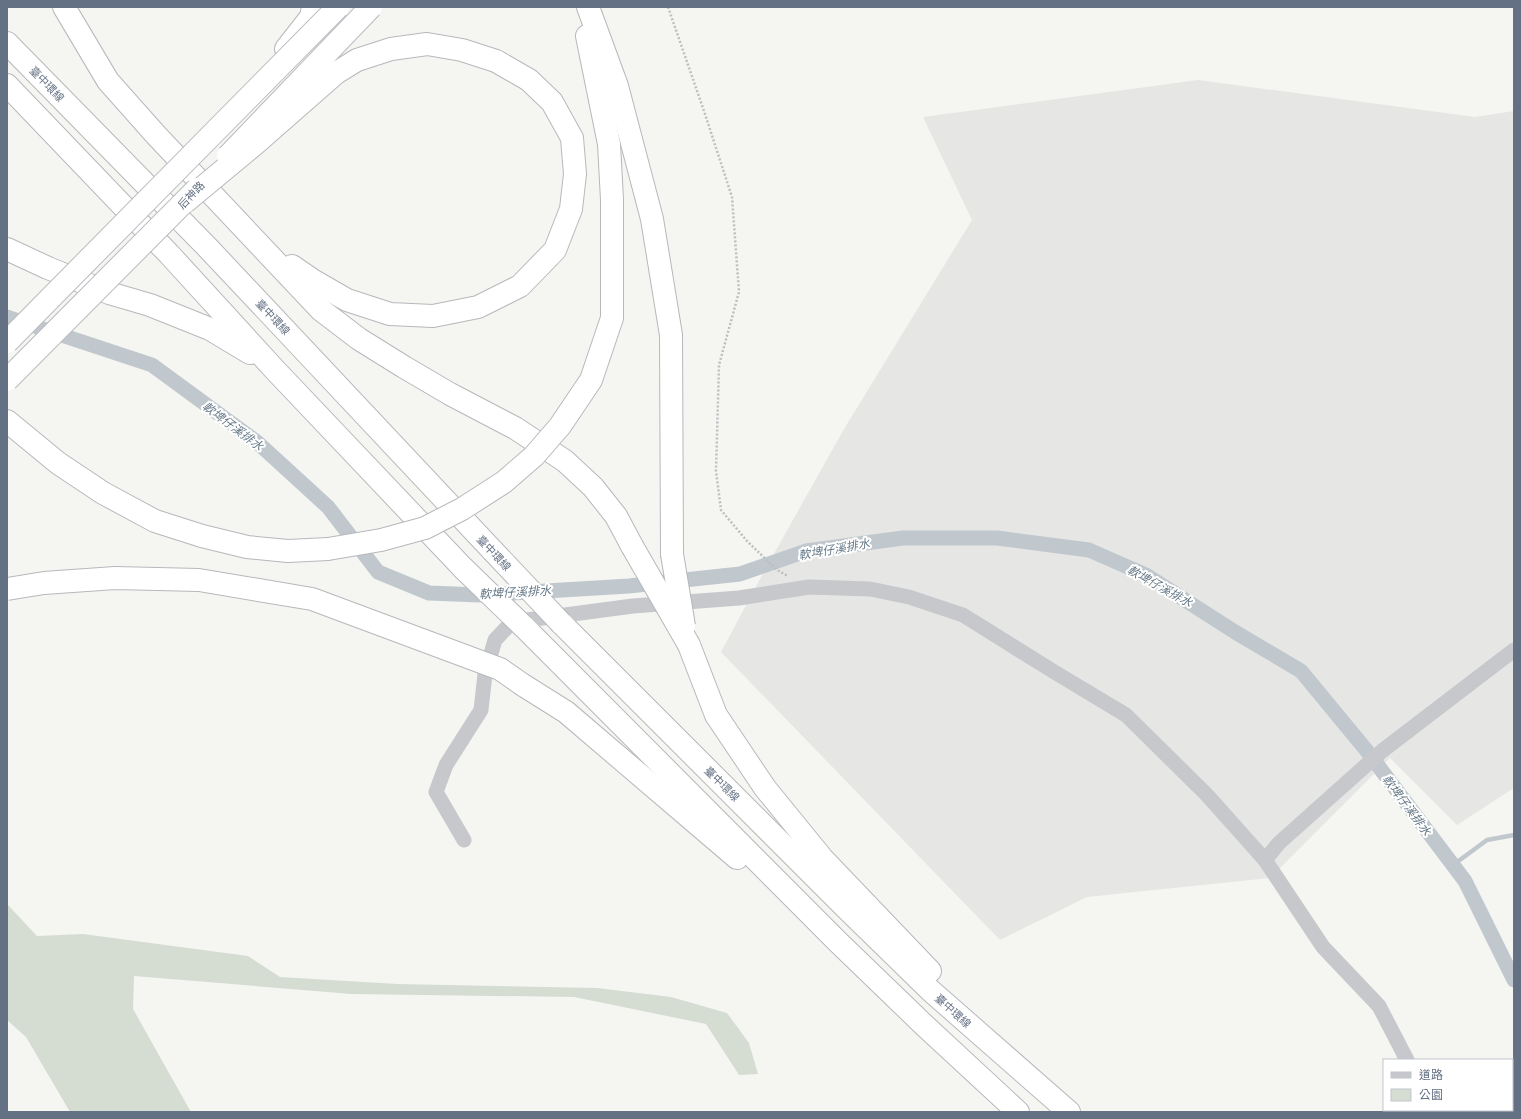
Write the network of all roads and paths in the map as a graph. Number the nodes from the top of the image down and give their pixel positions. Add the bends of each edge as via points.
1 (48, 7) edge
2 (64, 7) edge
3 (314, 7) edge
4 (338, 7) edge
5 (371, 7) edge
6 (583, 7) edge
7 (588, 7) edge
8 (668, 7) edge
9 (7, 43) edge
10 (108, 81) junction
11 (7, 85) edge
12 (241, 104) junction
13 (185, 202) junction
14 (253, 237) junction
15 (7, 249) edge
16 (7, 342) edge
17 (276, 371) junction
18 (7, 380) edge
19 (7, 421) edge
20 (809, 587) junction
21 (7, 589) edge
22 (689, 645) junction
23 (1514, 650) edge
24 (464, 840) dead end
25 (1265, 860) junction
26 (838, 942) junction
27 (1406, 1059) edge
28 (1021, 1071) junction
29 (1018, 1112) edge
30 (1069, 1112) edge

1 - 10 main road
2 - 10 main road
3 - 12 main road, bridge via 311,17
4 - 12 main road, bridge
5 - 13 main road, 后神路, bridge
6 - 19 main road, bridge via 609,144 612,200 612,318 591,380 560,426 534,456 504,482 462,509 425,528 380,540 328,549 288,551 247,547 155,521 103,493 58,463
7 - 22 main road, bridge via 617,86 652,218 670,335 672,554
8 - 20 path via 732,197 739,292 719,365 716,471 721,510 747,541 777,570
9 - 28 main road, 臺中環線, bridge via 209,249 561,623 846,908 932,991
10 - 14 main road
11 - 17 main road
12 - 16 main road, bridge
13 - 14 main road, bridge via 336,73 357,60 391,49 427,44 462,50 496,61 529,80 552,102 572,138 575,174 571,208 555,250 520,286 478,307 433,316 390,314 347,300 314,281
13 - 18 main road, 后神路, bridge
14 - 22 main road, bridge via 321,310 359,339 450,394 515,428 565,461 593,487 616,516
15 - 17 main road via 109,293 150,305 210,329
17 - 26 main road, bridge via 463,568
20 - 24 street via 739,598 633,606 512,622 495,640 485,674 481,710 446,765 436,792
20 - 25 street via 870,589 909,596 963,615 1126,715 1207,795
21 - 26 main road, bridge via 44,583 115,578 199,580 312,599 500,669 566,712
22 - 28 main road via 716,715 765,788 822,858 906,944
23 - 25 street via 1382,751 1279,843
25 - 27 street via 1323,947 1379,1006
26 - 29 main road
28 - 30 main road, 臺中環線

